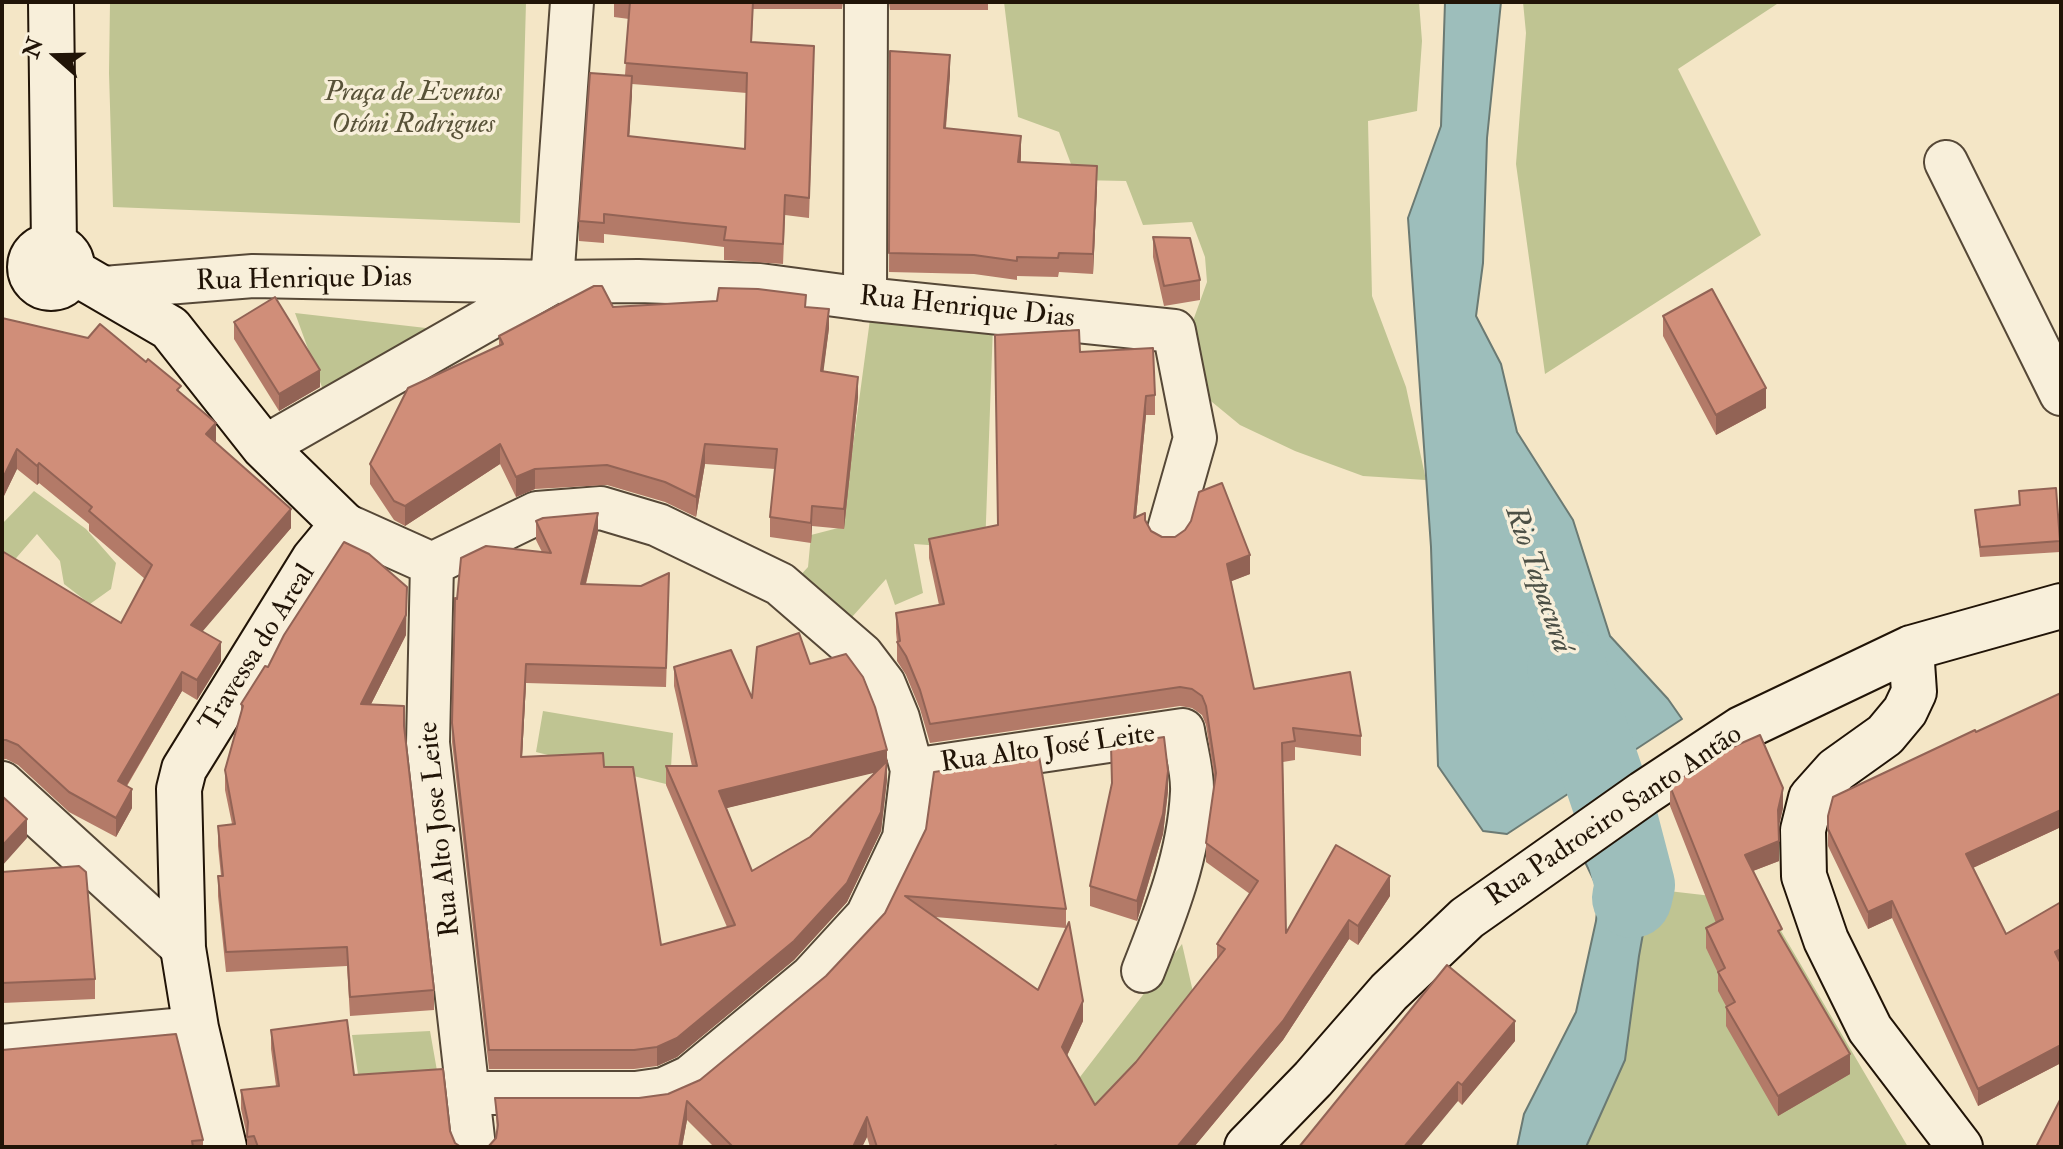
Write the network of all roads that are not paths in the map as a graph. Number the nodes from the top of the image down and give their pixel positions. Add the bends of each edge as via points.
1 (51, 2) edge
2 (572, 2) edge
3 (866, 2) edge
4 (1946, 162) dead end
5 (53, 269) edge
6 (552, 282) junction
7 (865, 299) junction
8 (2061, 394) edge
9 (264, 447) junction
10 (343, 524) junction
11 (1168, 533) edge
12 (432, 564) junction
13 (2061, 606) edge
14 (1911, 648) junction
15 (912, 770) junction
16 (2, 783) edge
17 (183, 948) junction
18 (1143, 971) dead end
19 (196, 1028) junction
20 (2, 1046) edge
21 (469, 1093) junction
22 (224, 1147) edge
23 (474, 1147) edge
24 (1247, 1147) edge
25 (1960, 1147) edge

1 - 5 main road
2 - 6 street
3 - 7 street
4 - 8 street
5 - 6 street, Rua Henrique Dias
5 - 9 main road via 170,328
6 - 7 street, Rua Henrique Dias via 760,285
6 - 9 street, Rua Henrique Dias
7 - 11 street, Rua Henrique Dias via 1174,331 1195,438
9 - 10 main road
10 - 12 street
10 - 17 main road, Travessa do Areal via 314,559 184,769 178,826
12 - 15 street via 537,513 601,508 658,525 780,584 862,655 884,684
12 - 21 street, Rua Alto Jose Leite via 428,743
13 - 14 main road, Rua Padroeiro Santo Antão
14 - 24 main road, Rua Padroeiro Santo Antão via 1741,729 1467,918 1389,992
14 - 25 main road via 1914,692 1905,711 1885,735 1836,770 1811,798 1803,830 1804,876 1826,940 1870,1029
15 - 18 street, Rua Alto José Leite via 1183,730 1192,789 1185,849
15 - 21 street via 904,838 867,916 811,977 690,1077 664,1089 636,1093
16 - 17 street
17 - 19 main road, Travessa do Areal
19 - 20 street
19 - 22 main road, Travessa do Areal
21 - 23 street, Rua Alto Jose Leite

